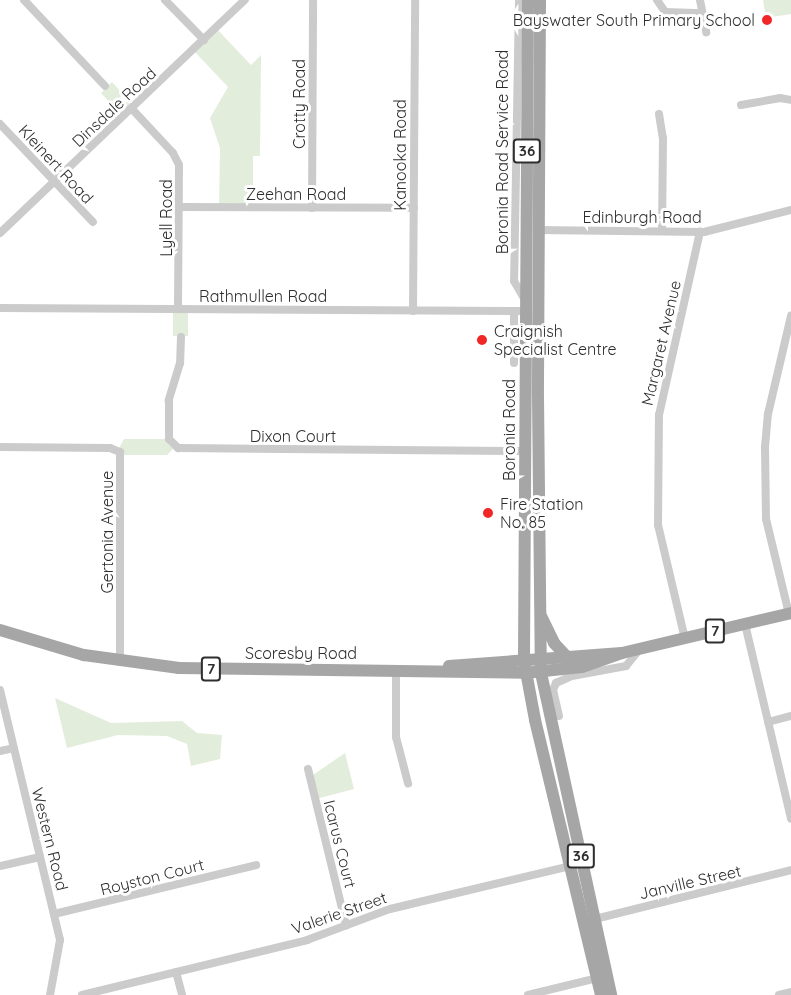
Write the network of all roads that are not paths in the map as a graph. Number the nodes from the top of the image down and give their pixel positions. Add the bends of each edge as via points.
1 (24, 0) edge
2 (165, 0) edge
3 (245, 0) edge
4 (313, 0) edge
5 (415, 0) edge
6 (519, 0) edge
7 (528, 0) edge
8 (540, 0) edge
9 (657, 0) edge
10 (700, 0) edge
11 (702, 13) junction
12 (706, 32) dead end
13 (204, 40) junction
14 (105, 86) dead end
15 (791, 100) edge
16 (741, 105) dead end
17 (132, 109) junction
18 (659, 114) dead end
19 (0, 124) edge
20 (55, 181) junction
21 (179, 207) junction
22 (312, 208) junction
23 (414, 208) junction
24 (791, 210) edge
25 (93, 222) dead end
26 (533, 230) junction
27 (662, 231) junction
28 (700, 232) junction
29 (0, 233) edge
30 (0, 308) edge
31 (526, 308) junction
32 (178, 309) junction
33 (413, 310) junction
34 (791, 316) edge
35 (181, 337) dead end
36 (514, 363) dead end
37 (0, 447) edge
38 (526, 451) junction
39 (539, 609) junction
40 (790, 613) edge
41 (745, 624) junction
42 (0, 630) edge
43 (524, 639) junction
44 (685, 639) junction
45 (639, 650) junction
46 (622, 653) junction
47 (568, 658) junction
48 (120, 662) junction
49 (487, 662) junction
50 (540, 666) junction
51 (525, 667) junction
52 (396, 669) junction
53 (428, 670) junction
54 (496, 673) junction
55 (0, 690) edge
56 (531, 702) junction
57 (559, 716) dead end
58 (791, 716) edge
59 (768, 722) junction
60 (14, 748) junction
61 (0, 751) edge
62 (308, 769) dead end
63 (408, 783) dead end
64 (791, 819) edge
65 (40, 857) junction
66 (256, 865) dead end
67 (0, 866) edge
68 (570, 866) junction
69 (791, 870) edge
70 (54, 914) junction
71 (589, 920) junction
72 (346, 925) junction
73 (176, 972) junction
74 (597, 978) junction
75 (791, 992) edge
76 (50, 995) edge
77 (82, 995) edge
78 (182, 995) edge
79 (528, 995) edge
80 (601, 995) edge
81 (611, 995) edge
82 (779, 995) edge

1 - 14 street
2 - 13 street
3 - 13 street, Dinsdale Road
4 - 22 street, Crotty Road
5 - 23 street, Kanooka Road
6 - 31 street, Boronia Road Service Road via 514,281
7 - 26 main road, Boronia Road / 36
8 - 26 main road, Boronia Road / 36
9 - 11 street via 665,12
10 - 11 street
11 - 12 street
13 - 17 street, Dinsdale Road
15 - 16 street via 780,98
17 - 20 street, Dinsdale Road
17 - 21 street, Lyell Road via 175,157
18 - 27 street via 663,138
19 - 20 street, Kleinert Road
20 - 25 street, Kleinert Road
20 - 29 street, Dinsdale Road
21 - 22 street, Zeehan Road
21 - 32 street, Lyell Road
22 - 23 street, Zeehan Road
23 - 33 street, Kanooka Road
24 - 28 street, Edinburgh Road
26 - 27 street, Edinburgh Road
26 - 31 main road, Boronia Road / 36
27 - 28 street, Edinburgh Road
28 - 44 street, Margaret Avenue via 658,416 658,525
30 - 32 street, Rathmullen Road
31 - 33 street, Rathmullen Road
31 - 36 street, Boronia Road
31 - 38 main road, Boronia Road / 36
31 - 39 main road, Boronia Road / 36
32 - 33 street, Rathmullen Road
34 - 40 street via 766,423 765,458 766,519
35 - 38 street, Dixon Court via 180,363 169,398 170,441 178,448
37 - 48 street, Gertonia Avenue via 110,448 121,454
38 - 43 main road, Boronia Road / 36
39 - 47 main road via 551,638
39 - 50 main road, Boronia Road / 36
40 - 41 main road, Scoresby Road / 7
41 - 44 main road, Scoresby Road / 7
41 - 59 street
42 - 48 main road, Scoresby Road / 7
43 - 49 main road via 510,654
43 - 51 main road, Boronia Road / 36
44 - 45 main road, Scoresby Road / 7
45 - 46 main road, Scoresby Road / 7
45 - 57 street via 626,666 572,676 556,683 553,690
46 - 47 main road, Scoresby Road / 7
46 - 50 main road, Scoresby Road / 7 via 582,667
47 - 50 main road, Scoresby Road / 7
48 - 52 main road, Scoresby Road / 7 via 179,668
49 - 51 main road, Scoresby Road / 7
49 - 53 main road, Scoresby Road / 7
50 - 51 main road, Scoresby Road / 7
50 - 71 main road, Boronia Road / 36
51 - 54 main road, Scoresby Road / 7
51 - 56 main road, Boronia Road / 36
52 - 53 main road, Scoresby Road / 7
52 - 63 street via 396,737
53 - 54 main road, Scoresby Road / 7
54 - 56 main road via 514,681
55 - 60 street, Western Road
56 - 68 main road, Boronia Road / 36
58 - 59 street
59 - 64 street
60 - 61 street
60 - 65 street, Western Road
62 - 72 street, Icarus Court
65 - 67 street
65 - 70 street, Western Road
66 - 70 street, Royston Court
68 - 71 main road, Boronia Road / 36
68 - 72 street, Valerie Street via 383,911
69 - 71 street, Janville Street
70 - 76 street, Western Road via 61,948
71 - 74 main road, Boronia Road / 36
71 - 81 main road, Boronia Road / 36
72 - 73 street, Valerie Street via 308,940
73 - 77 street, Valerie Street
73 - 78 street
74 - 79 street
74 - 80 main road, Boronia Road / 36
75 - 82 street

